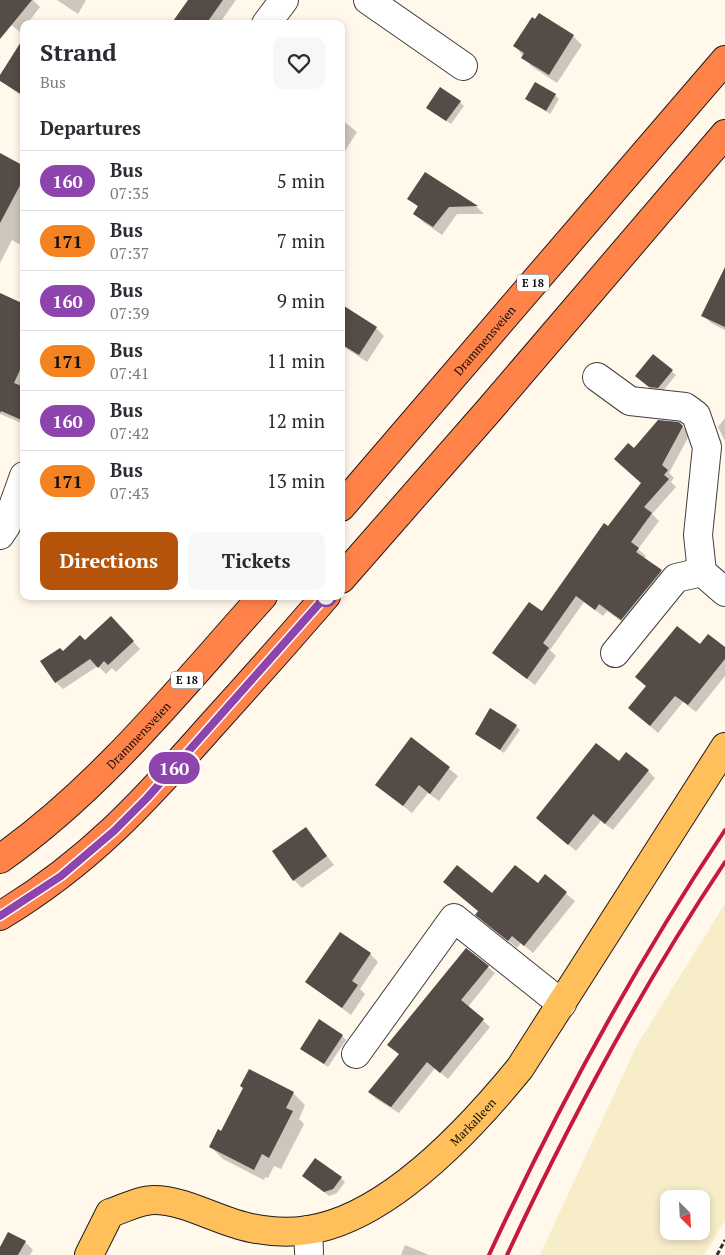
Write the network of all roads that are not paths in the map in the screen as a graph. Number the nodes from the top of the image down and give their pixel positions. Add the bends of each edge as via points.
1 (284, 0) edge
2 (368, 0) edge
3 (269, 20) edge
4 (725, 60) edge
5 (463, 66) dead end
6 (725, 134) edge
7 (597, 376) dead end
8 (20, 487) edge
9 (345, 502) edge
10 (0, 535) edge
11 (702, 572) junction
12 (345, 574) edge
13 (725, 592) edge
14 (259, 600) edge
15 (322, 600) edge
16 (615, 653) dead end
17 (725, 747) edge
18 (0, 860) edge
19 (0, 916) edge
20 (562, 1004) junction
21 (356, 1054) dead end
22 (90, 1255) edge

1 - 3 street
2 - 5 street
4 - 9 highway, Drammensveien / E 18
6 - 12 highway
7 - 11 street via 630,400 685,407 696,415 707,447 698,535
8 - 10 street
11 - 13 street
11 - 16 street via 676,578
14 - 18 highway, Drammensveien / E 18 via 86,790 56,818
15 - 19 highway via 114,831 61,876
17 - 20 main road, Markalleen
20 - 21 street via 454,918
20 - 22 main road, Markalleen via 509,1082 451,1144 407,1181 308,1241 286,1232 250,1228 191,1208 153,1200 110,1213

